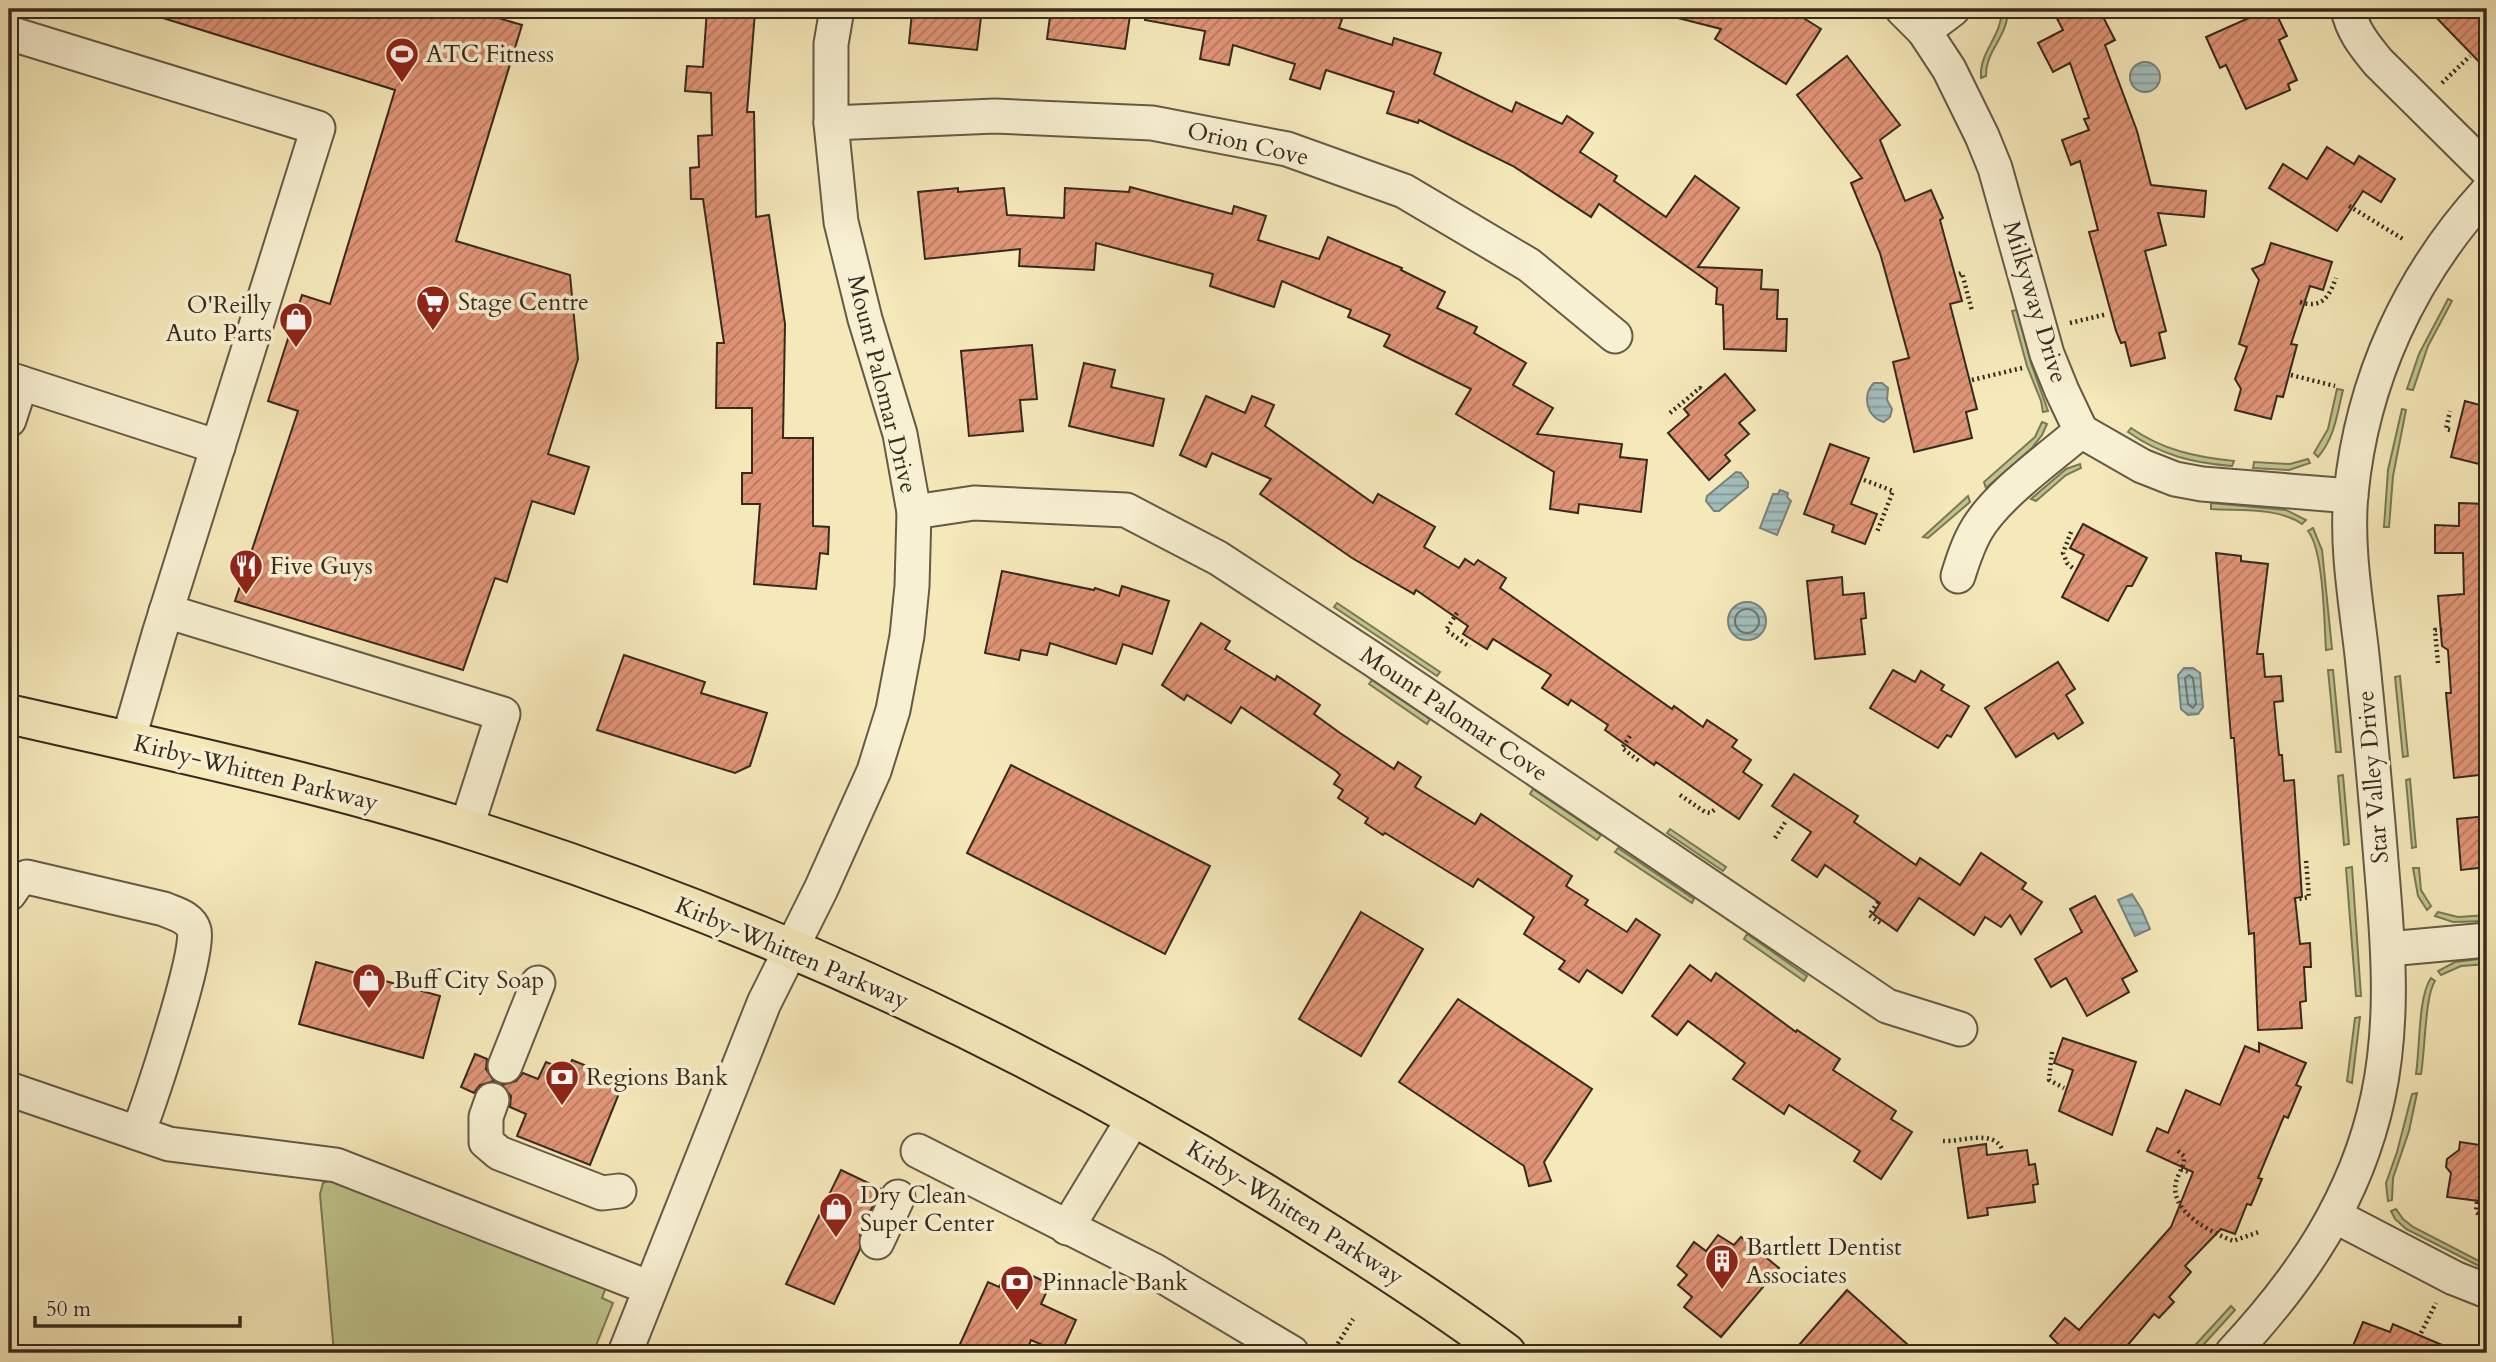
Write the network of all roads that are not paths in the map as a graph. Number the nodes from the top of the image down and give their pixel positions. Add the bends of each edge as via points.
1 (837, 9) edge
2 (1953, 9) edge
3 (2348, 9) edge
4 (1913, 20) edge
5 (9, 33) edge
6 (831, 123) junction
7 (2487, 170) edge
8 (2487, 192) edge
9 (1615, 336) dead end
10 (15, 381) edge
11 (9, 420) edge
12 (2081, 431) junction
13 (218, 447) junction
14 (2351, 496) junction
15 (914, 512) junction
16 (1958, 576) dead end
17 (166, 611) junction
18 (9, 714) edge
19 (128, 741) junction
20 (466, 829) junction
21 (9, 894) edge
22 (2487, 940) edge
23 (793, 949) junction
24 (2388, 949) junction
25 (538, 983) dead end
26 (1960, 1029) dead end
27 (505, 1066) dead end
28 (9, 1089) edge
29 (492, 1100) dead end
30 (1135, 1116) junction
31 (138, 1133) junction
32 (919, 1152) dead end
33 (619, 1191) dead end
34 (898, 1197) dead end
35 (2335, 1216) junction
36 (1068, 1228) junction
37 (877, 1242) dead end
38 (650, 1288) junction
39 (2487, 1291) edge
40 (1285, 1352) edge
41 (625, 1353) edge
42 (1506, 1353) edge
43 (2232, 1353) edge

1 - 6 street, Mount Palomar Drive via 831,44
2 - 4 street, Milkyway Drive
3 - 7 street via 2356,32 2378,62
4 - 12 street, Milkyway Drive via 1964,99 1995,168 2047,354
5 - 13 street via 318,128
6 - 9 street, Orion Cove via 995,116 1153,123 1287,149 1404,191 1529,265
6 - 15 street, Mount Palomar Drive via 841,222 900,434
8 - 14 street, Star Valley Drive via 2441,247 2390,340 2357,449
10 - 11 street
10 - 13 street
12 - 14 street via 2175,479
12 - 16 street via 1983,520
13 - 17 street
14 - 24 street, Star Valley Drive via 2353,583 2375,771
15 - 23 street, Mount Palomar Drive via 907,636 885,739
15 - 26 street, Mount Palomar Cove via 974,503 1126,510 1218,558 1360,650 1886,1006
17 - 19 street
17 - 20 street via 503,714
18 - 19 main road, Kirby-Whitten Parkway
19 - 20 main road, Kirby-Whitten Parkway via 277,776
20 - 23 main road, Kirby-Whitten Parkway
21 - 31 street via 27,877 164,909 192,925 195,934 186,976
22 - 24 street
23 - 30 main road, Kirby-Whitten Parkway via 987,1038
23 - 38 street, Mount Palomar Drive via 764,1003
24 - 35 street, Star Valley Drive via 2389,1007 2377,1099
25 - 27 street
28 - 31 street
29 - 33 street via 486,1117 486,1142 499,1153 601,1194
30 - 36 street
30 - 42 main road, Kirby-Whitten Parkway via 1268,1194
31 - 38 street via 169,1144 336,1165
32 - 36 street
34 - 37 street
35 - 39 street
35 - 43 street, Star Valley Drive via 2297,1278
36 - 40 street via 1153,1270
38 - 41 street, Mount Palomar Drive

